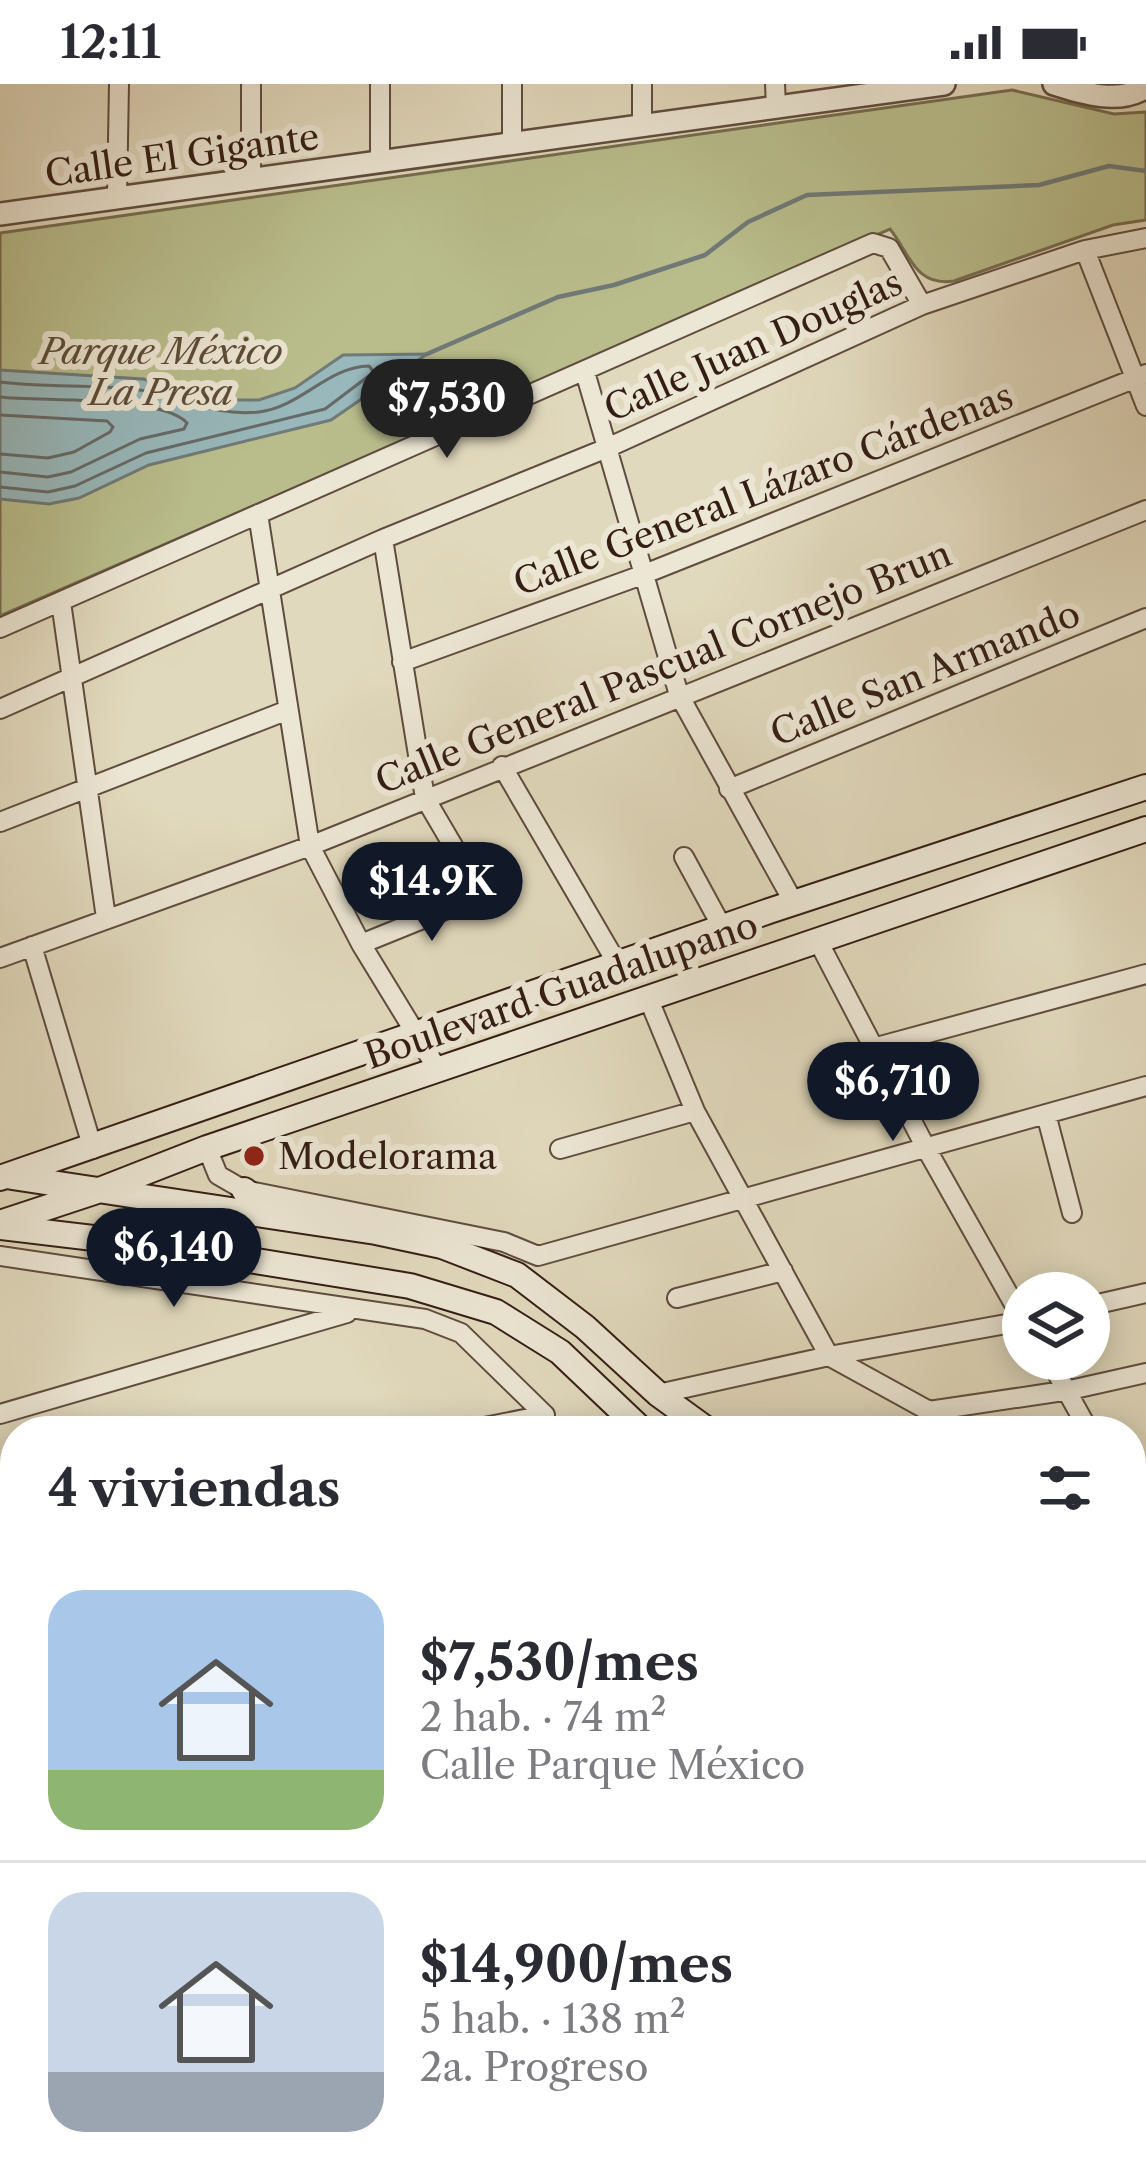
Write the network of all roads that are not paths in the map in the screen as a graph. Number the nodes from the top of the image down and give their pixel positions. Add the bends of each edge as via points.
1 (119, 84) edge
2 (251, 84) edge
3 (380, 84) edge
4 (512, 84) edge
5 (642, 84) edge
6 (944, 84) edge
7 (1054, 84) edge
8 (905, 86) edge
9 (1146, 87) edge
10 (775, 95) edge
11 (642, 127) junction
12 (512, 143) junction
13 (380, 161) junction
14 (251, 179) junction
15 (117, 197) junction
16 (0, 214) edge
17 (1146, 238) edge
18 (1085, 250) junction
19 (922, 305) junction
20 (585, 372) junction
21 (1141, 376) edge
22 (1146, 406) edge
23 (607, 448) junction
24 (1146, 510) edge
25 (258, 514) junction
26 (383, 539) junction
27 (642, 575) junction
28 (270, 589) junction
29 (61, 602) junction
30 (1146, 618) edge
31 (0, 628) edge
32 (402, 662) junction
33 (74, 677) junction
34 (679, 695) junction
35 (0, 709) edge
36 (289, 710) junction
37 (502, 766) junction
38 (88, 786) junction
39 (1146, 787) edge
40 (729, 788) junction
41 (425, 798) junction
42 (0, 822) edge
43 (1146, 829) edge
44 (310, 846) junction
45 (684, 857) dead end
46 (794, 903) junction
47 (106, 918) junction
48 (722, 928) junction
49 (817, 939) junction
50 (362, 944) junction
51 (32, 946) junction
52 (0, 958) edge
53 (618, 965) junction
54 (1146, 974) edge
55 (649, 1000) junction
56 (414, 1034) junction
57 (873, 1048) junction
58 (438, 1070) junction
59 (288, 1076) junction
60 (1146, 1086) edge
61 (695, 1111) junction
62 (1046, 1114) junction
63 (207, 1148) junction
64 (926, 1148) junction
65 (92, 1149) junction
66 (560, 1149) dead end
67 (2, 1177) edge
68 (244, 1190) junction
69 (97, 1191) junction
70 (62, 1194) junction
71 (743, 1198) junction
72 (1072, 1213) dead end
73 (281, 1218) junction
74 (0, 1225) edge
75 (62, 1237) junction
76 (0, 1256) edge
77 (783, 1271) junction
78 (1002, 1283) edge
79 (410, 1286) junction
80 (1146, 1293) edge
81 (677, 1298) dead end
82 (1110, 1301) edge
83 (356, 1311) junction
84 (401, 1315) junction
85 (1002, 1324) edge
86 (829, 1356) junction
87 (1146, 1373) edge
88 (1063, 1380) edge
89 (1070, 1390) junction
90 (658, 1394) junction
91 (929, 1412) junction
92 (0, 1414) edge
93 (535, 1416) edge
94 (627, 1416) edge
95 (688, 1416) edge
96 (931, 1416) edge
97 (1082, 1416) edge

1 - 15 street
2 - 14 street
3 - 13 street
4 - 12 street
5 - 11 street
6 - 8 street, Calle El Gigante
7 - 9 street via 1107,97
8 - 10 street, Calle El Gigante
10 - 11 street, Calle El Gigante
11 - 12 street, Calle El Gigante
12 - 13 street, Calle El Gigante
13 - 14 street, Calle El Gigante
14 - 15 street, Calle El Gigante
15 - 16 street, Calle El Gigante
17 - 18 street, Calle Juan Douglas
18 - 19 street, Calle Juan Douglas
18 - 21 street
19 - 20 street via 889,248 873,243
19 - 23 street, Calle Juan Douglas
20 - 23 street
20 - 25 street
21 - 22 street
21 - 27 street, Calle General Lázaro Cárdenas
23 - 26 street, Calle Juan Douglas
23 - 27 street
24 - 34 street, Calle General Pascual Cornejo Brun
25 - 28 street
25 - 29 street
26 - 28 street, Calle Juan Douglas
26 - 32 street
27 - 32 street, Calle General Lázaro Cárdenas
27 - 34 street
28 - 33 street, Calle Juan Douglas
28 - 36 street
29 - 31 street
29 - 33 street
30 - 40 street, Calle San Armando
32 - 41 street
33 - 35 street, Calle Juan Douglas
33 - 38 street
34 - 37 street, Calle General Pascual Cornejo Brun
34 - 40 street
36 - 38 street
36 - 44 street
37 - 41 street, Calle General Pascual Cornejo Brun
37 - 53 street
38 - 42 street
38 - 47 street
39 - 46 main road, Boulevard Guadalupano
40 - 46 street
41 - 44 street, Calle General Pascual Cornejo Brun
41 - 50 street via 482,895
43 - 49 main road, Boulevard Guadalupano
44 - 47 street, Calle General Pascual Cornejo Brun
44 - 50 street
45 - 48 street
46 - 48 main road, Boulevard Guadalupano
47 - 51 street, Calle General Pascual Cornejo Brun
48 - 53 main road, Boulevard Guadalupano
49 - 55 main road, Boulevard Guadalupano
49 - 57 street
50 - 56 street
51 - 52 street, Calle General Pascual Cornejo Brun
51 - 65 street
53 - 56 main road, Boulevard Guadalupano
54 - 57 street
55 - 58 main road, Boulevard Guadalupano
55 - 61 street
56 - 58 street
56 - 59 main road, Boulevard Guadalupano
57 - 64 street
58 - 63 main road, Boulevard Guadalupano
59 - 65 main road, Boulevard Guadalupano
59 - 70 main road via 262,1101 100,1161
60 - 62 street
61 - 66 street
61 - 71 street
62 - 64 street
62 - 72 street
63 - 68 street via 218,1175
63 - 69 main road, Boulevard Guadalupano
64 - 71 street
64 - 78 street
65 - 67 main road, Boulevard Guadalupano
67 - 70 main road
68 - 71 street via 504,1242 538,1256
68 - 73 main road
69 - 70 main road
69 - 73 main road
70 - 74 main road
70 - 75 main road
71 - 77 street
73 - 90 main road via 442,1246 517,1275
74 - 75 main road
75 - 79 main road
76 - 83 street
77 - 81 street
77 - 86 street
79 - 84 street
79 - 94 main road via 496,1312 560,1352
80 - 82 street
83 - 84 street
83 - 92 street
84 - 93 street via 461,1334 545,1414
85 - 86 street
86 - 90 street
86 - 91 street
87 - 89 street
88 - 89 street
89 - 91 street
89 - 97 street
90 - 95 main road
91 - 96 street

